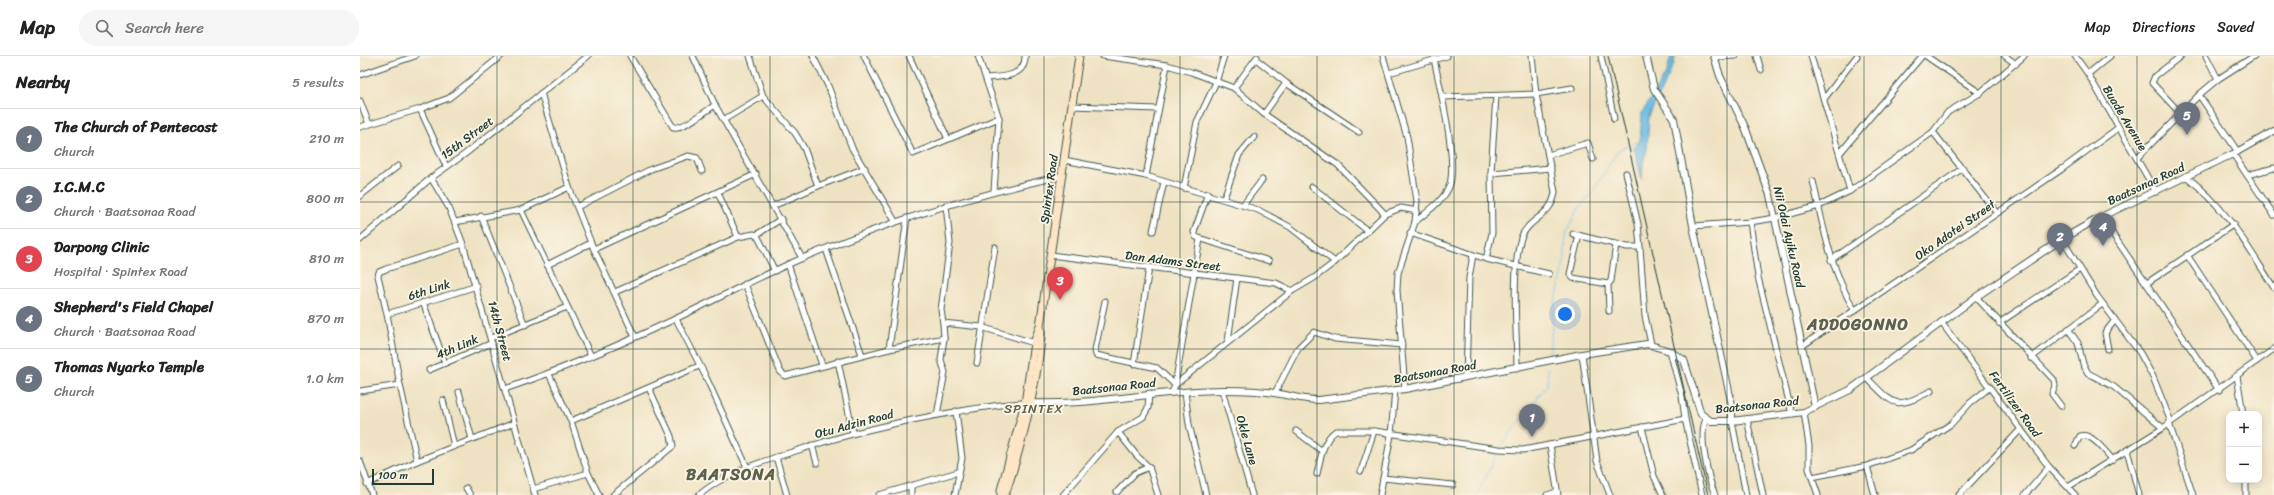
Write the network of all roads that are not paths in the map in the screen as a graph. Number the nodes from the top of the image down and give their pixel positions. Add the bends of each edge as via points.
1 (415, 56) edge
2 (501, 56) edge
3 (588, 56) edge
4 (630, 56) edge
5 (693, 56) edge
6 (750, 56) edge
7 (813, 56) edge
8 (864, 56) edge
9 (909, 56) edge
10 (978, 56) edge
11 (1025, 56) edge
12 (1079, 56) edge
13 (1102, 56) edge
14 (1149, 56) edge
15 (1224, 56) edge
16 (1383, 56) edge
17 (1447, 56) edge
18 (1532, 56) edge
19 (1601, 56) edge
20 (1646, 56) edge
21 (1714, 56) edge
22 (1736, 56) edge
23 (1757, 56) edge
24 (1811, 56) edge
25 (1857, 56) edge
26 (1922, 56) edge
27 (1926, 56) edge
28 (2005, 56) edge
29 (2024, 56) edge
30 (2075, 56) edge
31 (2110, 56) edge
32 (2181, 56) edge
33 (2206, 56) edge
34 (2254, 56) edge
35 (1256, 57) edge
36 (1434, 59) junction
37 (1148, 63) junction
38 (2016, 64) junction
39 (1167, 65) junction
40 (1761, 70) dead end
41 (1389, 73) junction
42 (2088, 74) junction
43 (360, 75) edge
44 (986, 78) junction
45 (2218, 79) junction
46 (1216, 82) junction
47 (1286, 83) junction
48 (1234, 88) junction
49 (1572, 88) dead end
50 (542, 93) junction
51 (1980, 93) junction
52 (1536, 94) junction
53 (2199, 95) junction
54 (764, 96) junction
55 (1496, 96) junction
56 (1442, 97) junction
57 (1824, 99) junction
58 (360, 101) edge
59 (715, 105) junction
60 (1072, 106) junction
61 (420, 109) junction
62 (1158, 109) junction
63 (1264, 114) junction
64 (2181, 114) junction
65 (999, 118) junction
66 (724, 119) junction
67 (1614, 119) dead end
68 (369, 124) junction
69 (360, 127) edge
70 (2118, 128) junction
71 (2274, 131) edge
72 (1359, 132) dead end
73 (1933, 132) junction
74 (1254, 137) dead end
75 (948, 139) junction
76 (1840, 153) junction
77 (2236, 153) junction
78 (1548, 155) junction
79 (2137, 158) junction
80 (1593, 159) dead end
81 (1064, 160) junction
82 (398, 166) dead end
83 (446, 166) junction
84 (865, 168) junction
85 (1551, 168) junction
86 (1963, 168) junction
87 (2274, 168) edge
88 (702, 171) dead end
89 (1491, 173) junction
90 (1626, 173) dead end
91 (756, 174) junction
92 (2247, 175) junction
93 (1061, 176) junction
94 (1146, 176) junction
95 (2187, 177) junction
96 (431, 178) junction
97 (1262, 180) dead end
98 (1813, 181) dead end
99 (1164, 182) junction
100 (818, 186) junction
101 (569, 187) junction
102 (1312, 187) dead end
103 (1184, 188) junction
104 (994, 191) junction
105 (1850, 191) junction
106 (2156, 192) junction
107 (718, 193) junction
108 (1208, 193) junction
109 (360, 196) edge
110 (1224, 198) junction
111 (946, 205) junction
112 (1243, 205) junction
113 (773, 206) junction
114 (1819, 206) junction
115 (577, 207) junction
116 (521, 210) junction
117 (1417, 211) junction
118 (1996, 212) junction
119 (1385, 214) junction
120 (481, 216) junction
121 (2274, 216) edge
122 (2101, 217) junction
123 (907, 218) junction
124 (1775, 218) junction
125 (780, 219) junction
126 (895, 221) junction
127 (455, 222) junction
128 (1415, 222) junction
129 (1750, 222) junction
130 (2234, 224) junction
131 (1693, 226) junction
132 (1153, 231) dead end
133 (1368, 231) junction
134 (1410, 233) junction
135 (1573, 234) dead end
136 (756, 235) junction
137 (1579, 235) junction
138 (738, 237) junction
139 (1200, 239) junction
140 (2062, 239) junction
141 (360, 240) edge
142 (591, 243) junction
143 (463, 244) junction
144 (1616, 244) junction
145 (994, 247) dead end
146 (1640, 247) junction
147 (826, 248) junction
148 (594, 249) junction
149 (1050, 255) junction
150 (1473, 255) junction
151 (2187, 255) junction
152 (802, 258) junction
153 (1486, 259) junction
154 (1831, 260) junction
155 (1269, 261) dead end
156 (1335, 262) junction
157 (788, 264) junction
158 (548, 265) junction
159 (1516, 266) junction
160 (1148, 268) junction
161 (2080, 269) junction
162 (775, 271) junction
163 (1194, 273) junction
164 (1549, 274) dead end
165 (1237, 278) junction
166 (2146, 283) junction
167 (745, 284) junction
168 (1608, 284) junction
169 (477, 286) junction
170 (2274, 288) edge
171 (1292, 291) junction
172 (615, 292) junction
173 (1976, 296) junction
174 (1105, 301) dead end
175 (423, 302) junction
176 (2102, 304) junction
177 (568, 307) junction
178 (1610, 311) dead end
179 (1855, 311) junction
180 (388, 314) junction
181 (676, 319) junction
182 (2115, 320) junction
183 (1942, 322) junction
184 (943, 323) junction
185 (1999, 323) junction
186 (525, 325) junction
187 (1040, 326) junction
188 (981, 327) junction
189 (2068, 329) junction
190 (635, 337) junction
191 (944, 338) junction
192 (492, 341) junction
193 (1228, 342) junction
194 (1034, 343) junction
195 (1651, 344) junction
196 (1402, 345) junction
197 (1802, 346) junction
198 (889, 349) junction
199 (2108, 349) dead end
200 (2274, 349) edge
201 (1670, 351) junction
202 (1582, 354) junction
203 (862, 355) junction
204 (591, 356) junction
205 (2031, 358) junction
206 (838, 361) junction
207 (2257, 362) junction
208 (445, 363) junction
209 (977, 363) dead end
210 (1134, 364) junction
211 (822, 365) junction
212 (699, 366) junction
213 (1517, 368) junction
214 (429, 370) dead end
215 (549, 374) junction
216 (2238, 376) junction
217 (1466, 377) junction
218 (1867, 378) junction
219 (400, 385) junction
220 (1175, 385) junction
221 (1990, 387) junction
222 (649, 388) junction
223 (505, 389) junction
224 (1405, 389) junction
225 (1222, 390) junction
226 (1395, 390) junction
227 (2219, 390) junction
228 (1931, 391) dead end
229 (360, 392) edge
230 (459, 392) dead end
231 (1185, 392) junction
232 (1150, 393) junction
233 (1172, 393) junction
234 (1275, 393) junction
235 (442, 400) dead end
236 (1028, 403) junction
237 (2061, 406) dead end
238 (1815, 407) junction
239 (956, 411) junction
240 (2243, 411) edge
241 (1804, 412) junction
242 (1792, 414) junction
243 (937, 415) junction
244 (1684, 419) junction
245 (1706, 419) junction
246 (1747, 420) junction
247 (571, 421) junction
248 (1732, 421) junction
249 (2170, 422) junction
250 (514, 423) junction
251 (1642, 426) junction
252 (2163, 428) junction
253 (2021, 429) junction
254 (1296, 431) dead end
255 (1374, 431) junction
256 (1118, 432) junction
257 (853, 433) junction
258 (1391, 435) junction
259 (1594, 436) junction
260 (472, 439) junction
261 (812, 445) junction
262 (1550, 445) junction
263 (454, 446) junction
264 (2075, 446) dead end
265 (2127, 450) junction
266 (1322, 451) junction
267 (776, 457) junction
268 (2113, 460) junction
269 (360, 461) edge
270 (416, 461) junction
271 (816, 462) dead end
272 (1867, 466) junction
273 (747, 467) junction
274 (1149, 467) junction
275 (2049, 467) junction
276 (1361, 471) dead end
277 (361, 472) edge
278 (958, 472) junction
279 (588, 473) junction
280 (1317, 474) dead end
281 (1812, 477) junction
282 (1383, 478) junction
283 (2246, 483) edge
284 (367, 484) junction
285 (1453, 485) dead end
286 (911, 486) junction
287 (2068, 487) junction
288 (466, 488) dead end
289 (533, 489) junction
290 (1117, 492) dead end
291 (1002, 494) edge
292 (1558, 494) edge
293 (372, 495) edge
294 (470, 495) edge
295 (535, 495) edge
296 (599, 495) edge
297 (613, 495) edge
298 (699, 495) edge
299 (787, 495) edge
300 (879, 495) edge
301 (911, 495) edge
302 (955, 495) edge
303 (1063, 495) edge
304 (1158, 495) edge
305 (1206, 495) edge
306 (1252, 495) edge
307 (1380, 495) edge
308 (1547, 495) edge
309 (1610, 495) edge
310 (1663, 495) edge
311 (1702, 495) edge
312 (1715, 495) edge
313 (1746, 495) edge
314 (1763, 495) edge
315 (1818, 495) edge
316 (1875, 495) edge
317 (1959, 495) edge
318 (2025, 495) edge
319 (2075, 495) edge
320 (2139, 495) edge
321 (2193, 495) edge
322 (2246, 495) edge

1 - 43 street
2 - 61 street via 457,93
3 - 50 street, 15th Street
4 - 59 street via 673,127 685,124
5 - 59 street
6 - 54 street
7 - 84 street via 828,86 852,148
8 - 75 street via 913,154
9 - 75 street
10 - 44 street
11 - 44 street via 1022,69 1014,74
12 - 60 main road, Spintex Road
13 - 37 street
14 - 37 street
15 - 46 street
16 - 41 street
17 - 36 street
18 - 52 street
19 - 67 street
20 - 131 street via 1654,90 1674,119
21 - 22 street
21 - 124 street, Nii Odai Ayiku Road via 1722,81 1745,127 1770,195
23 - 40 street
24 - 57 street
25 - 57 street
26 - 76 street
27 - 51 street
28 - 38 street
29 - 38 street
30 - 42 street, Buade Avenue
31 - 42 street
32 - 64 street via 2156,76 2152,84
33 - 45 street
34 - 45 street
35 - 47 street
35 - 48 street
36 - 41 street
36 - 56 street
37 - 39 street
38 - 51 street
39 - 46 street
39 - 62 street
41 - 117 street via 1407,137
42 - 70 street, Buade Avenue
44 - 65 street
45 - 53 street
46 - 48 street
46 - 103 street via 1197,122
47 - 63 street
47 - 72 street
48 - 63 street
49 - 52 street
50 - 83 street, 15th Street
50 - 101 street
51 - 73 street via 1948,112
52 - 55 street
52 - 78 street
53 - 64 street
53 - 77 street
54 - 66 street
54 - 100 street via 795,133 804,148
55 - 56 street
55 - 89 street
56 - 128 street via 1449,144 1450,184 1430,210
57 - 76 street
58 - 68 street
59 - 66 street
60 - 62 street
60 - 81 main road, Spintex Road
61 - 68 street
61 - 83 street
62 - 94 street
63 - 119 street via 1338,165
64 - 79 street
65 - 75 street
65 - 104 street
66 - 91 street
68 - 69 street
70 - 79 street, Buade Avenue
70 - 118 street, Oko Adotei Street via 2062,169
71 - 77 street, Baatsonaa Road
73 - 86 street
73 - 105 street
74 - 110 street via 1239,155
76 - 105 street
77 - 92 street
77 - 95 street, Baatsonaa Road
78 - 80 street via 1588,143
78 - 85 street
79 - 106 street, Buade Avenue
81 - 93 main road, Spintex Road
81 - 94 street
82 - 109 street
83 - 96 street, 15th Street
84 - 100 street
84 - 126 street
85 - 89 street
85 - 159 street via 1554,202 1523,234
86 - 118 street
86 - 154 street
87 - 92 street
88 - 115 street via 697,158 688,156 652,169
89 - 153 street via 1492,233
90 - 146 street via 1638,224
91 - 107 street
91 - 113 street
92 - 121 street
93 - 104 street
93 - 149 main road, Spintex Road
94 - 99 street
95 - 106 street, Baatsonaa Road
95 - 130 street via 2209,195
96 - 127 street, 14th Street
96 - 141 street, 15th Street
97 - 112 street
98 - 114 street
99 - 103 street
99 - 132 street
100 - 113 street
101 - 115 street
101 - 116 street
102 - 133 street
103 - 108 street
104 - 111 street
105 - 114 street
106 - 122 street, Baatsonaa Road
107 - 138 street
107 - 148 street
108 - 110 street
108 - 139 street via 1194,232
110 - 112 street
111 - 123 street
111 - 184 street via 950,243 941,310
112 - 156 street via 1285,224
113 - 125 street
114 - 124 street
114 - 154 street
115 - 142 street
116 - 120 street
116 - 158 street
117 - 119 street via 1401,208
117 - 128 street
118 - 179 street, Oko Adotei Street
119 - 133 street
120 - 127 street
120 - 186 street
122 - 140 street, Baatsonaa Road
122 - 166 street
123 - 126 street
123 - 198 street
124 - 129 street
124 - 197 street, Nii Odai Ayiku Road
125 - 136 street
125 - 152 street
126 - 147 street
127 - 143 street, 14th Street
128 - 134 street
129 - 131 street
129 - 242 street via 1758,277
130 - 151 street
130 - 170 street
131 - 248 street via 1730,398
133 - 156 street
134 - 150 street
134 - 196 street via 1398,273
135 - 137 street
136 - 138 street
136 - 162 street
137 - 144 street
137 - 168 street via 1571,276
138 - 172 street
139 - 155 street
139 - 163 street
140 - 161 street
140 - 173 street, Baatsonaa Road
142 - 148 street
142 - 158 street
143 - 169 street, 14th Street
143 - 180 street via 379,272
144 - 146 street
144 - 168 street via 1611,281
145 - 188 street
146 - 195 street via 1645,316
147 - 152 street
147 - 203 street
148 - 172 street
149 - 160 street, Dan Adams Street
149 - 187 main road, Spintex Road
150 - 153 street
150 - 217 street via 1469,278
151 - 166 street
151 - 207 street
152 - 157 street
153 - 159 street
154 - 179 street
156 - 171 street
157 - 162 street
157 - 211 street
158 - 177 street
159 - 164 street
159 - 213 street
160 - 163 street, Dan Adams Street
160 - 210 street
161 - 176 street
161 - 185 street
162 - 167 street
163 - 165 street, Dan Adams Street
163 - 220 street
165 - 171 street, Dan Adams Street via 1276,283
165 - 193 street
166 - 227 street
167 - 181 street
167 - 211 street via 782,374 790,375
168 - 178 street
169 - 175 street, 6th Link
169 - 192 street, 14th Street
171 - 193 street
172 - 190 street
173 - 183 street, Baatsonaa Road
173 - 185 street
174 - 210 street via 1095,353
175 - 180 street, 6th Link
175 - 208 street
176 - 182 street
176 - 189 street
177 - 186 street, 4th Link
177 - 204 street
179 - 197 street, Oko Adotei Street
180 - 219 street
181 - 190 street
181 - 212 street
182 - 199 street via 2105,333
182 - 249 street via 2140,353 2153,377
183 - 218 street, Baatsonaa Road
183 - 221 street, Fertilizer Road
184 - 188 street
184 - 191 street
185 - 205 street
186 - 192 street, 4th Link
187 - 194 main road, Spintex Road
187 - 236 main road, Spintex Road via 1042,340
188 - 194 street
188 - 209 street
189 - 205 street
189 - 252 street via 2078,343 2088,373 2114,387
190 - 204 street
191 - 198 street
191 - 243 street via 941,360 945,372
192 - 208 street, 4th Link
192 - 223 street, 14th Street
193 - 220 street
194 - 236 main road, Spintex Road
195 - 201 street, Baatsonaa Road
195 - 202 street, Baatsonaa Road
196 - 224 street
196 - 234 street via 1335,339 1314,332 1298,348
197 - 238 street, Nii Odai Ayiku Road
198 - 203 street
200 - 207 street
201 - 244 street via 1682,396
201 - 245 street, Baatsonaa Road via 1684,360 1701,414
202 - 213 street, Baatsonaa Road
202 - 259 street
203 - 206 street
204 - 215 street
205 - 237 street via 2055,383 2052,394
206 - 211 street
206 - 257 street
207 - 216 street
208 - 214 street, 4th Link
210 - 220 street via 1160,369
212 - 222 street
212 - 273 street
213 - 217 street, Baatsonaa Road
215 - 223 street
215 - 247 street
216 - 227 street
216 - 240 street
217 - 224 street, Baatsonaa Road
218 - 228 street via 1889,400 1897,403 1910,402
218 - 238 street, Baatsonaa Road via 1850,390
219 - 229 street
219 - 270 street
220 - 233 street
221 - 253 street, Fertilizer Road
221 - 272 street via 1970,403 1951,424 1912,450
222 - 247 street
222 - 297 street via 673,446
223 - 250 street, 14th Street
224 - 226 street, Baatsonaa Road
225 - 231 street, Baatsonaa Road
225 - 234 street, Baatsonaa Road
225 - 306 street, Okle Lane
226 - 234 street, Baatsonaa Road via 1319,400
226 - 258 street
227 - 249 street
230 - 260 street
231 - 233 street, Baatsonaa Road
231 - 305 street via 1189,424
232 - 233 street, Baatsonaa Road
232 - 236 street, Baatsonaa Road via 1051,405
232 - 256 street via 1148,408 1143,417
235 - 263 street
236 - 239 street, Otu Adzin Road
236 - 291 main road, Spintex Road via 1018,456 1006,492
238 - 241 street, Baatsonaa Road
239 - 243 street, Otu Adzin Road
239 - 278 street via 962,458
241 - 242 street, Baatsonaa Road
241 - 281 street via 1809,446 1809,469
242 - 246 street, Baatsonaa Road
243 - 257 street, Otu Adzin Road
244 - 251 street
244 - 311 street
245 - 248 street, Baatsonaa Road via 1715,422
245 - 312 street via 1702,429
246 - 248 street, Baatsonaa Road
246 - 314 street
247 - 279 street
248 - 313 street
249 - 252 street
249 - 321 street
250 - 260 street
250 - 289 street, 14th Street
251 - 259 street
251 - 310 street via 1654,476
252 - 265 street
253 - 275 street, Fertilizer Road
253 - 317 street
254 - 266 street
255 - 258 street
255 - 266 street via 1336,431
255 - 276 street
256 - 274 street
256 - 303 street
257 - 261 street, Otu Adzin Road
258 - 262 street via 1503,450 1523,450
258 - 282 street
259 - 262 street
259 - 309 street via 1597,461
260 - 263 street
261 - 267 street, Otu Adzin Road
261 - 271 street
262 - 292 street
263 - 270 street
264 - 268 street via 2080,436 2086,435 2094,439
265 - 268 street
265 - 320 street
266 - 280 street
267 - 273 street, Otu Adzin Road
267 - 299 street
268 - 287 street
269 - 277 street
270 - 284 street
272 - 281 street
272 - 316 street
273 - 298 street, Otu Adzin Road via 713,484
274 - 290 street via 1135,473
274 - 304 street
275 - 287 street, Fertilizer Road
275 - 318 street
277 - 284 street
278 - 286 street
278 - 302 street
279 - 289 street
279 - 296 street
281 - 315 street
282 - 285 street
282 - 307 street
283 - 322 street
284 - 293 street
286 - 300 street
286 - 301 street
287 - 319 street, Fertilizer Road
288 - 294 street
289 - 295 street, 14th Street
292 - 308 street

